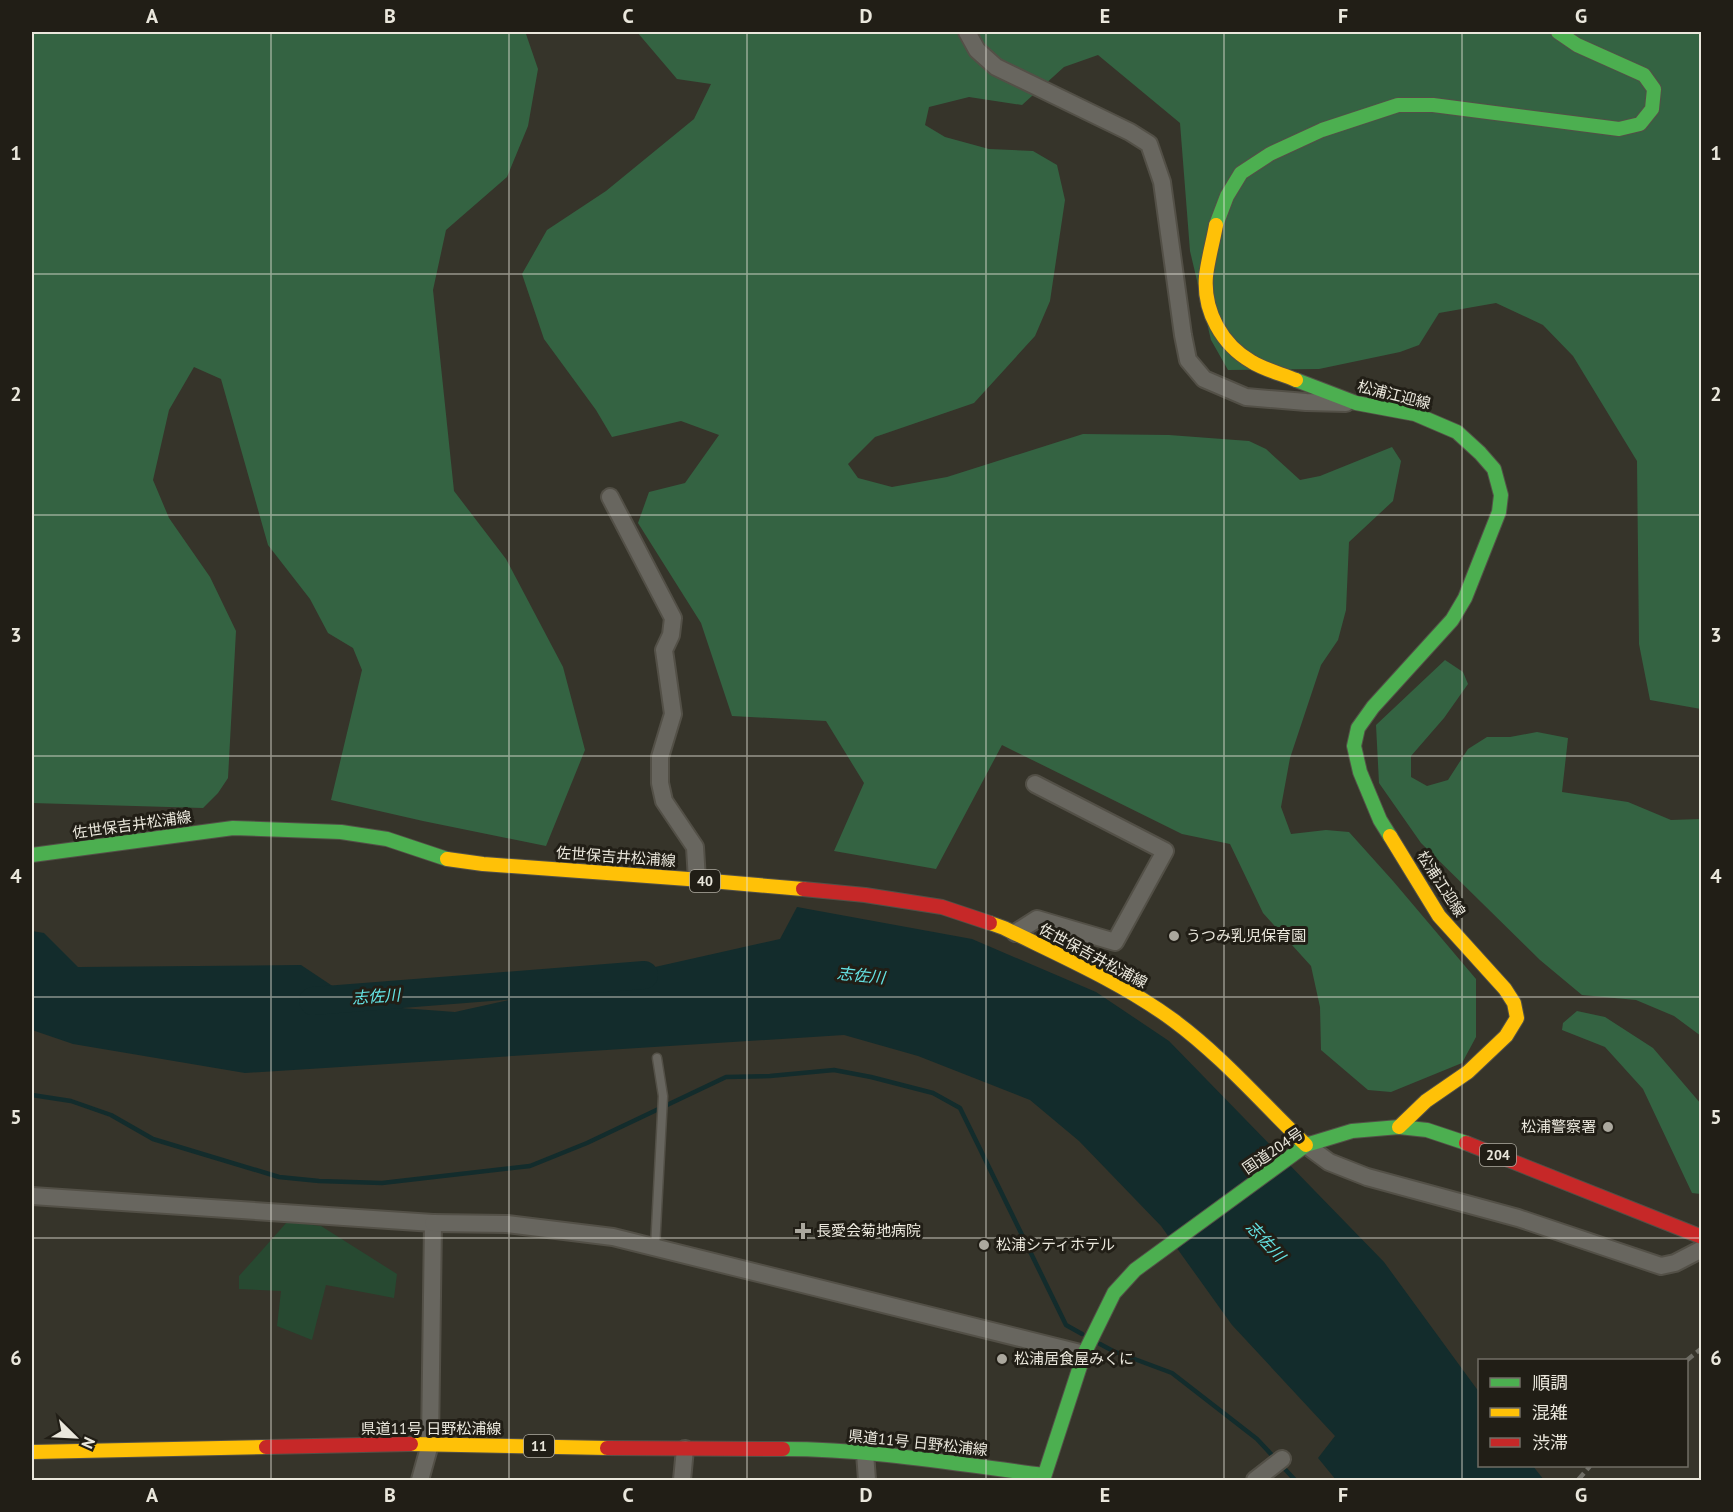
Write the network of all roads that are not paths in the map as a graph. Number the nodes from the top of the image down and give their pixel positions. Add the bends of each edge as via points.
1 (967, 32) edge
2 (1558, 32) edge
3 (1356, 403) junction
4 (610, 497) dead end
5 (1035, 784) dead end
6 (32, 855) edge
7 (697, 880) junction
8 (1015, 933) junction
9 (657, 1058) dead end
10 (1399, 1127) junction
11 (1306, 1145) junction
12 (32, 1196) edge
13 (433, 1223) junction
14 (1701, 1237) edge
15 (655, 1249) junction
16 (1701, 1249) edge
17 (1084, 1354) junction
18 (430, 1444) junction
19 (685, 1449) junction
20 (32, 1452) edge
21 (865, 1453) junction
22 (1282, 1459) dead end
23 (1043, 1478) edge
24 (420, 1480) edge
25 (682, 1480) edge
26 (867, 1480) edge
27 (1064, 1480) edge
28 (1255, 1480) edge

1 - 3 street via 977,50 996,67 1149,144 1162,182 1188,360 1204,379 1245,397
2 - 3 main road, 松浦江迎線 via 1577,45 1644,75 1654,89 1652,109 1640,124 1619,129 1433,105 1398,105 1322,129 1270,154 1241,173 1227,196 1216,226 1206,277 1208,301 1217,329 1235,351 1253,363
3 - 10 main road, 松浦江迎線 via 1415,414 1457,432 1494,469 1501,495 1499,512 1465,598 1452,620 1373,707 1358,729 1354,746 1359,772 1380,820 1439,916 1504,988 1514,1003 1517,1018 1506,1036 1476,1065 1426,1101
4 - 7 street via 673,618 664,650 673,714 660,757 660,783 664,801 695,847
5 - 8 street via 1165,850 1115,942 1037,919
6 - 7 main road, 佐世保吉井松浦線 / 40 via 233,828 341,832 387,838 442,858 483,864
7 - 8 main road, 佐世保吉井松浦線 / 40 via 865,895 942,907
8 - 11 main road, 佐世保吉井松浦線 / 40 via 1123,987 1173,1020 1226,1065
9 - 15 lane via 663,1096
10 - 11 main road, 国道204号 / 204 via 1352,1131
10 - 14 main road, 国道204号 / 204 via 1427,1130 1472,1145
11 - 16 street via 1329,1162 1367,1177 1518,1218 1661,1266
11 - 17 main road, 国道204号 / 204 via 1135,1270 1114,1293
12 - 13 street
13 - 15 street via 507,1224 613,1237
13 - 18 street
15 - 17 street
17 - 23 main road, 国道204号 / 204
18 - 19 main road, 県道11号 日野松浦線 / 11
18 - 20 main road, 県道11号 日野松浦線 / 11
18 - 24 street
19 - 21 main road, 県道11号 日野松浦線 / 11
19 - 25 street
21 - 23 main road, 県道11号 日野松浦線 / 11
21 - 26 street
22 - 28 street
23 - 27 street

